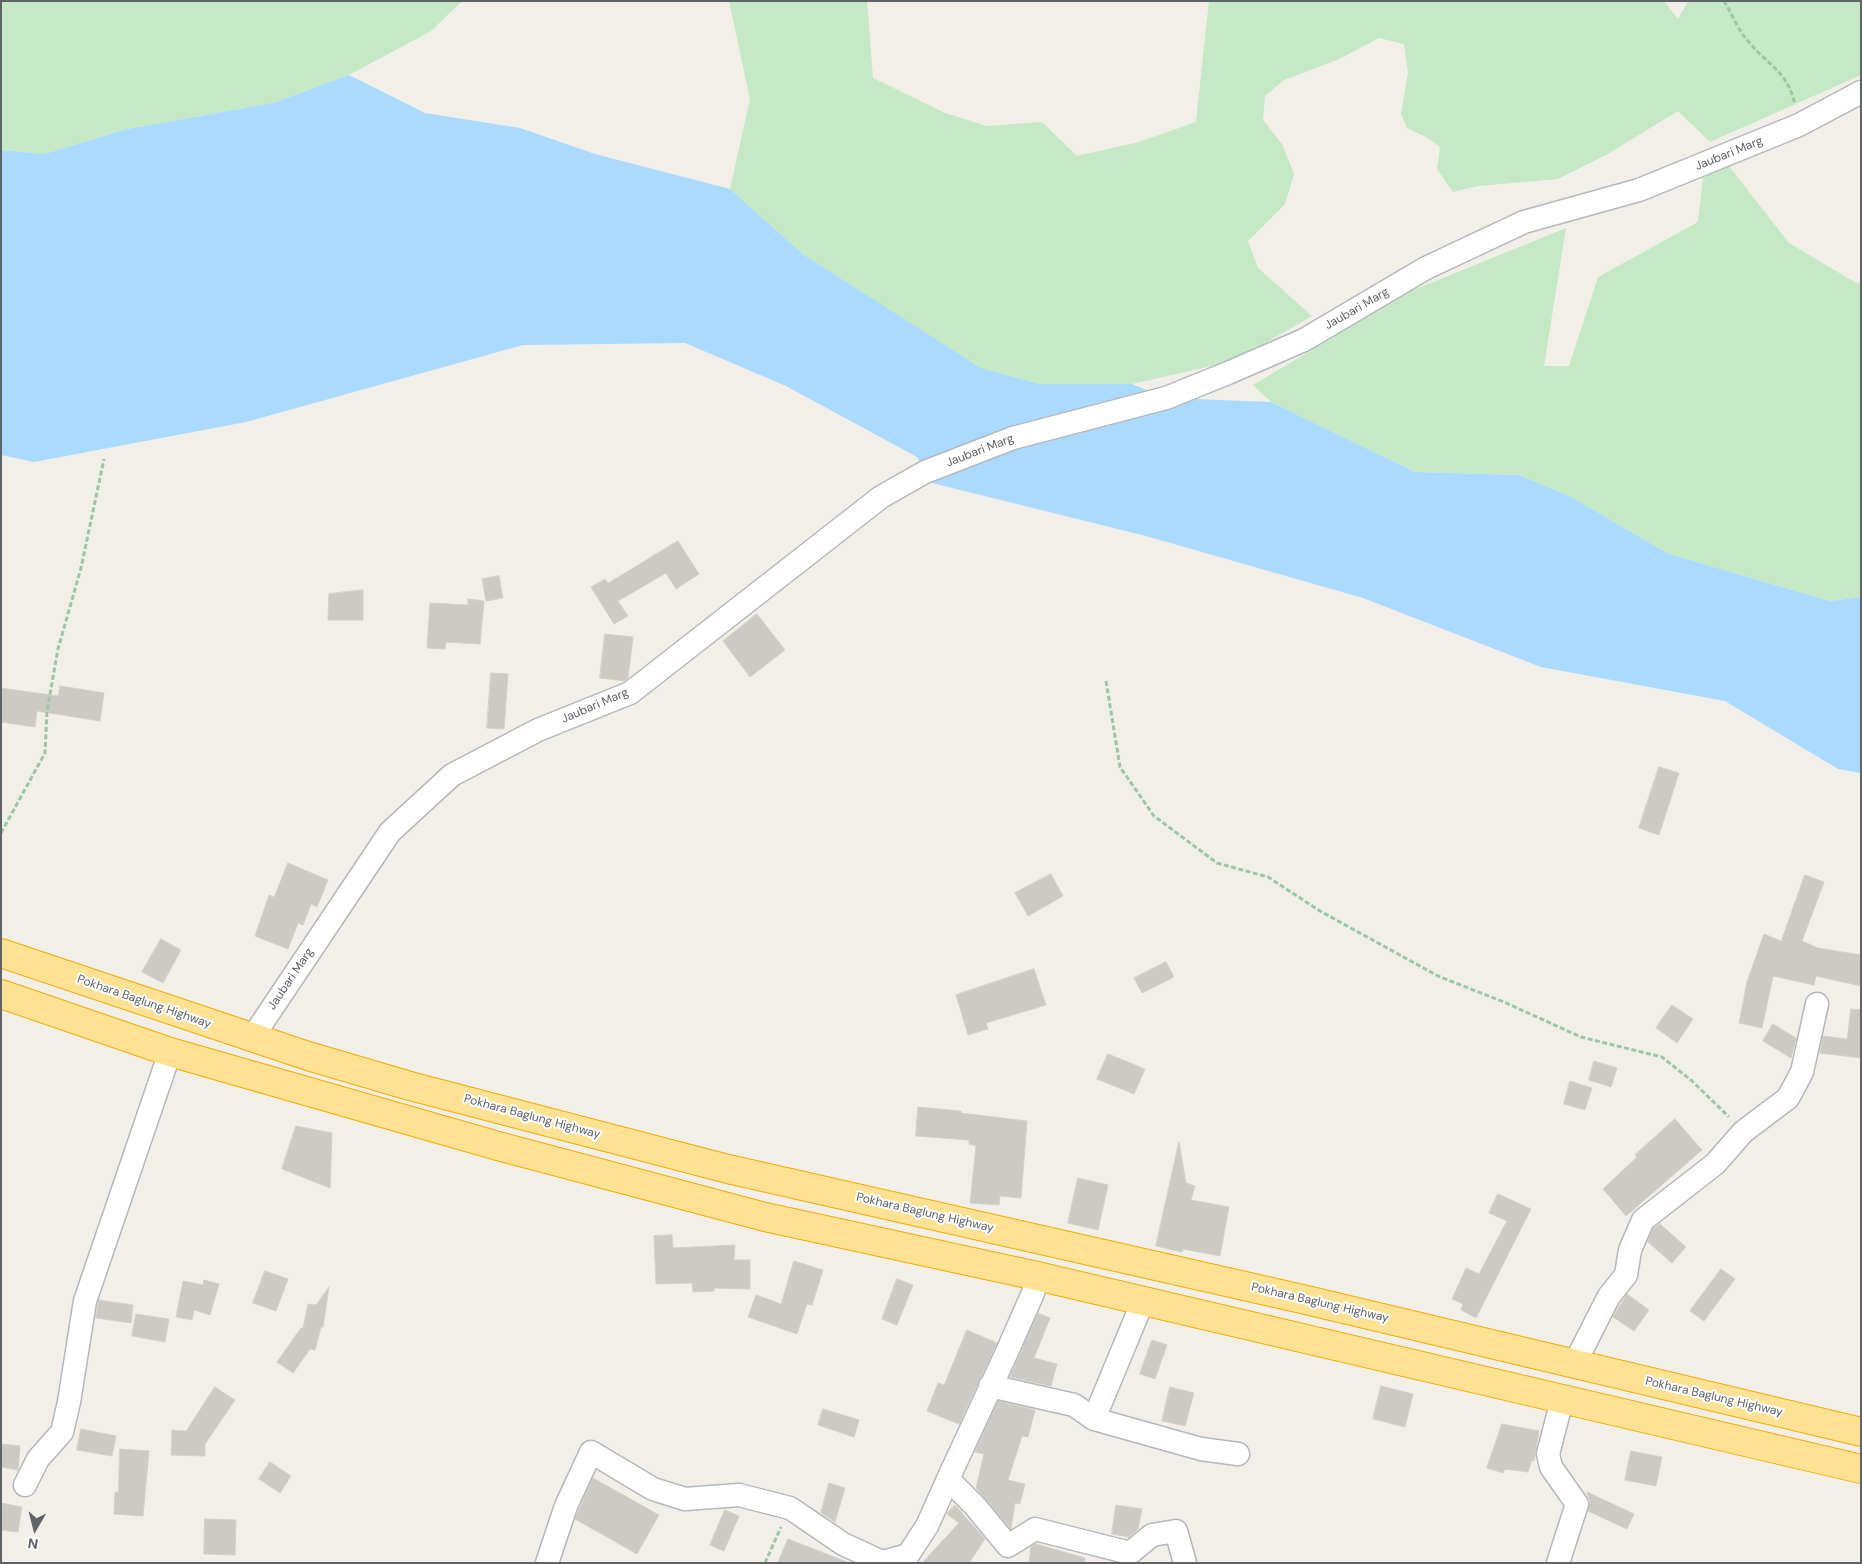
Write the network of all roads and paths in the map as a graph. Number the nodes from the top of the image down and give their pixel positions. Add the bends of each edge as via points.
1 (1724, 1) edge
2 (1861, 92) edge
3 (1800, 125) junction
4 (104, 459) dead end
5 (1106, 681) dead end
6 (1, 833) edge
7 (1, 953) edge
8 (1, 994) edge
9 (1816, 1004) dead end
10 (252, 1038) junction
11 (170, 1052) junction
12 (1743, 1132) junction
13 (1037, 1276) junction
14 (1143, 1301) junction
15 (1575, 1364) junction
16 (990, 1386) junction
17 (1562, 1400) junction
18 (1094, 1419) junction
19 (1861, 1432) edge
20 (1238, 1454) dead end
21 (1861, 1469) edge
22 (948, 1479) junction
23 (25, 1485) dead end
24 (790, 1508) junction
25 (1013, 1554) edge
26 (547, 1563) edge
27 (765, 1563) edge
28 (1185, 1563) edge
29 (1558, 1563) edge

1 - 3 path via 1747,40 1786,78
2 - 3 street, Jaubari Marg
3 - 10 street, Jaubari Marg via 1639,190 1524,222 1426,268 1304,340 1228,374 1166,398 1013,438 926,472 881,497 630,693 538,730 452,775 390,832
4 - 6 path via 81,568 58,649 47,711 45,753
5 - 12 path via 1120,767 1154,816 1217,863 1268,877 1320,911 1438,976 1581,1038 1662,1057
7 - 10 highway, Pokhara Baglung Highway
8 - 11 highway
9 - 12 street via 1802,1072 1788,1098
10 - 15 highway, Pokhara Baglung Highway via 410,1086 728,1169
11 - 13 highway via 498,1146 765,1217
11 - 23 street via 85,1301 62,1432 38,1459
12 - 15 street via 1715,1164 1643,1220 1630,1250 1626,1275 1609,1296
13 - 14 highway
13 - 16 street via 1033,1293
14 - 17 highway
14 - 18 street
15 - 19 highway, Pokhara Baglung Highway
16 - 18 street via 1074,1405
16 - 22 street
17 - 21 highway
17 - 29 street via 1548,1454 1551,1467 1576,1504
18 - 20 street via 1201,1449
22 - 24 street via 927,1526 908,1555 882,1562 842,1544
22 - 25 street via 975,1506
24 - 26 street via 739,1495 685,1499 652,1489 591,1452 566,1506
24 - 27 path
25 - 28 street via 1034,1529 1130,1553 1152,1535 1176,1532

